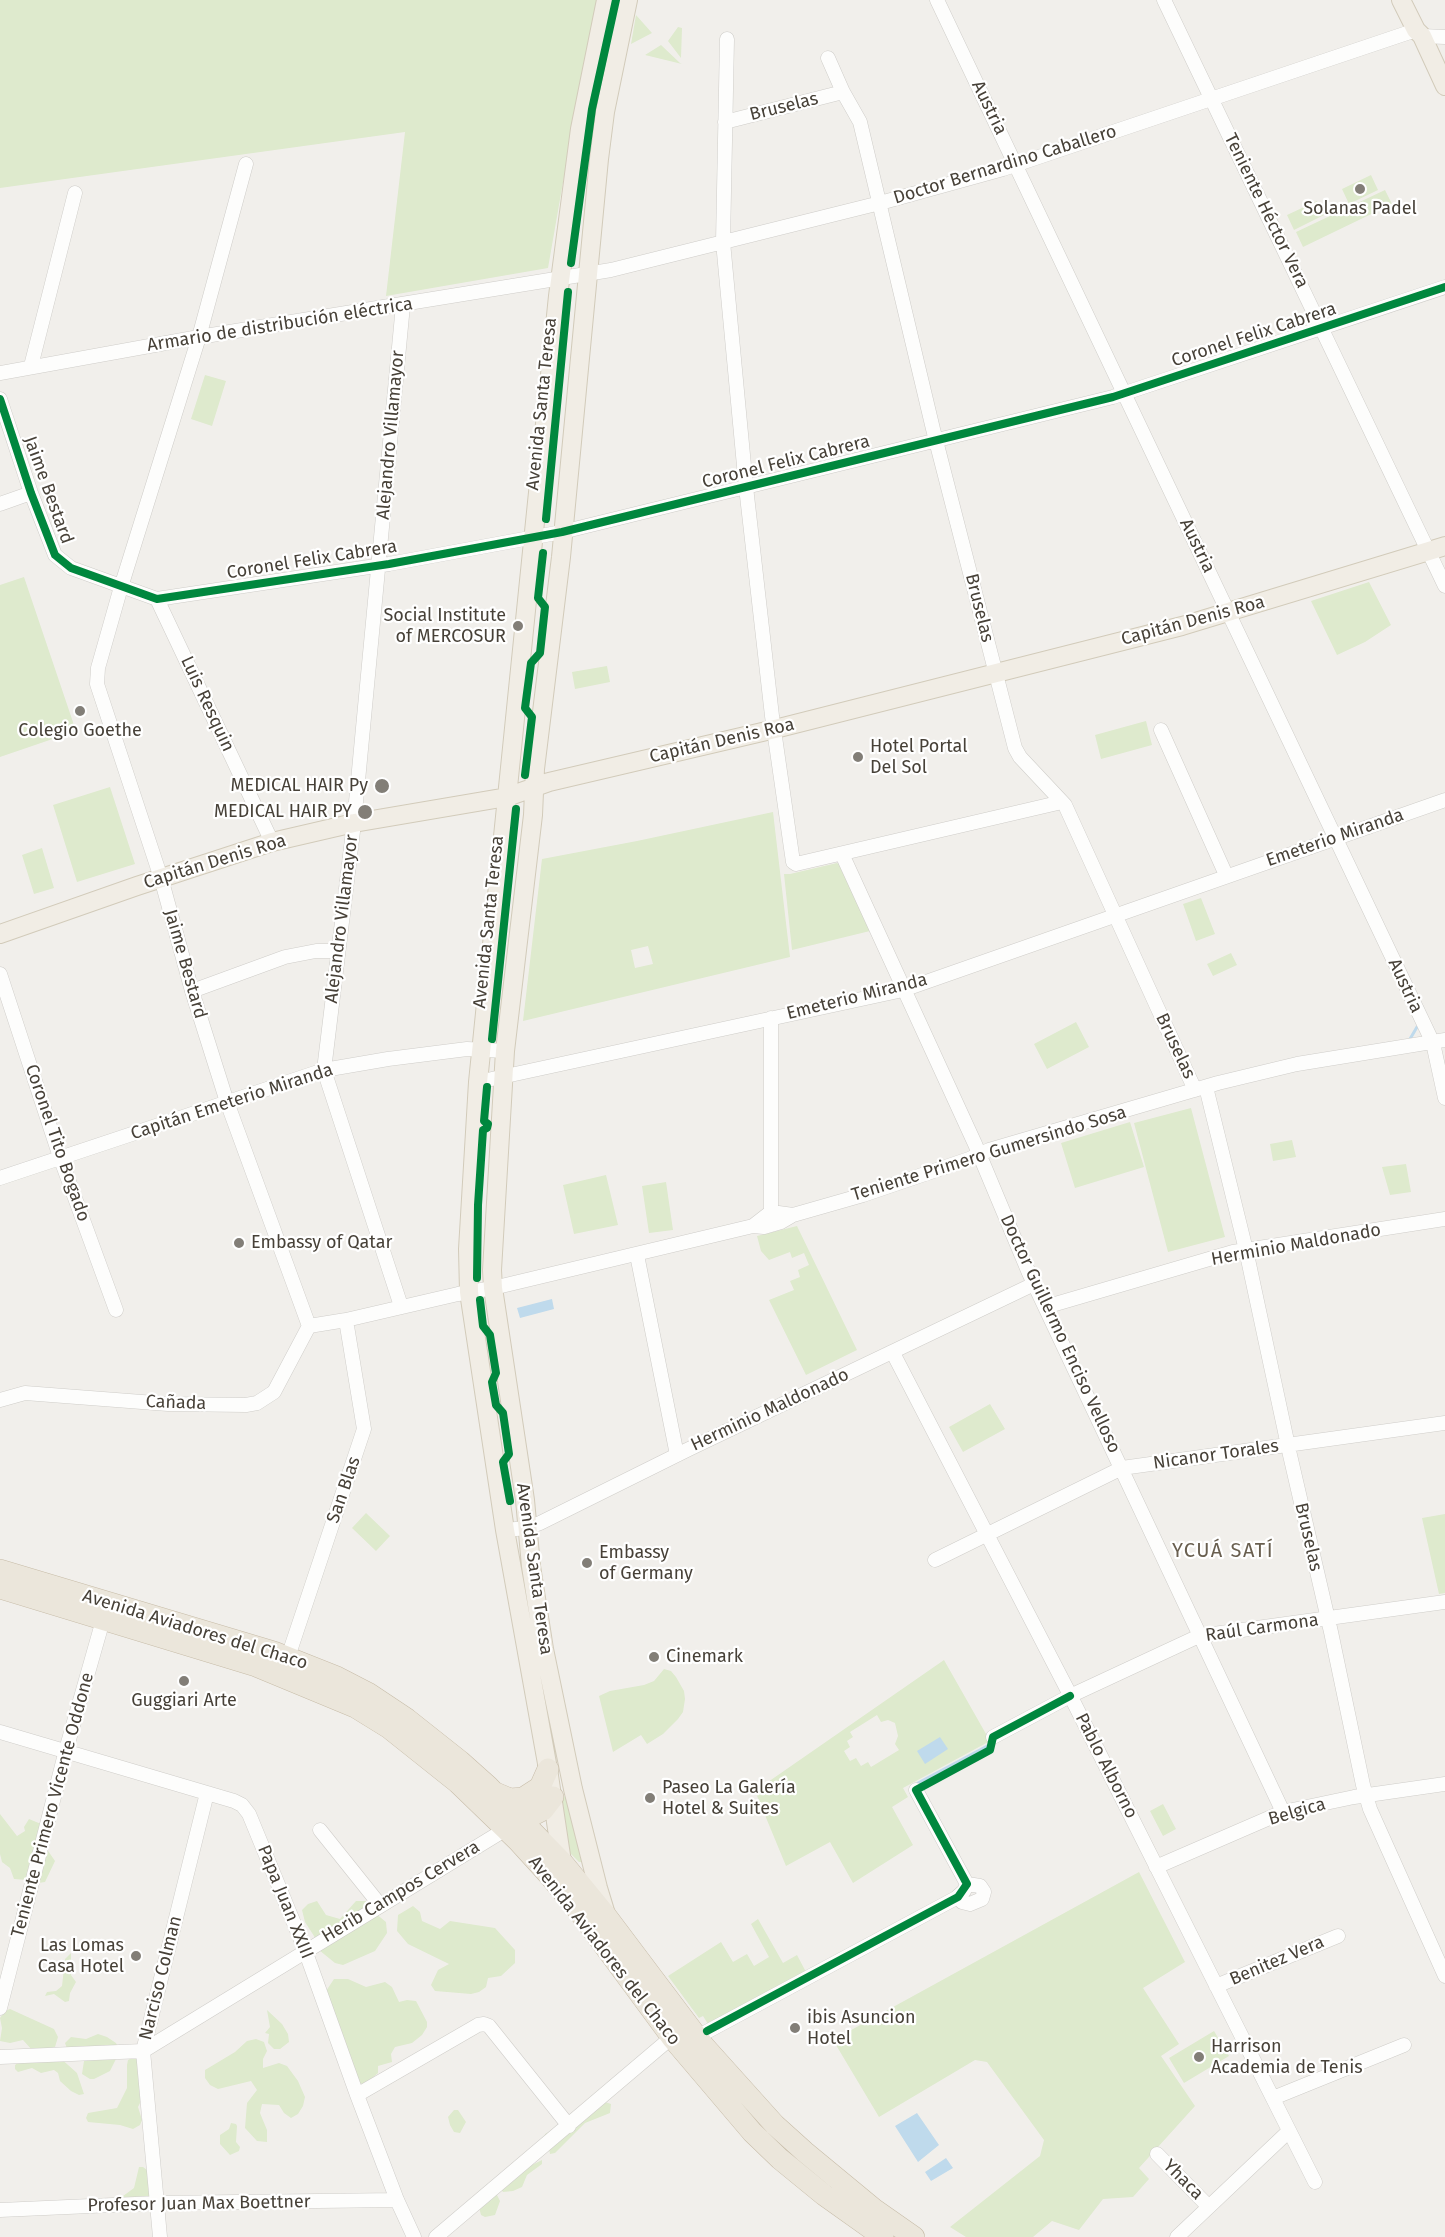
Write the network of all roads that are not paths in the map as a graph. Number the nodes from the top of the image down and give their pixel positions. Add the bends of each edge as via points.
1 (606, 0) edge
2 (628, 0) edge
3 (937, 0) edge
4 (1164, 0) edge
5 (1401, 0) edge
6 (1419, 33) junction
7 (1445, 37) edge
8 (727, 39) dead end
9 (828, 58) dead end
10 (1445, 86) edge
11 (843, 92) junction
12 (1212, 99) junction
13 (725, 122) junction
14 (246, 164) dead end
15 (1016, 165) junction
16 (75, 193) dead end
17 (880, 203) junction
18 (723, 242) junction
19 (587, 275) junction
20 (561, 279) junction
21 (1445, 287) edge
22 (403, 305) junction
23 (1323, 328) junction
24 (199, 337) junction
25 (31, 366) junction
26 (0, 373) edge
27 (1125, 394) junction
28 (0, 399) edge
29 (936, 440) junction
30 (746, 487) junction
31 (31, 493) junction
32 (0, 504) edge
33 (562, 532) junction
34 (534, 538) junction
35 (1437, 549) edge
36 (380, 565) junction
37 (1445, 585) edge
38 (121, 587) junction
39 (157, 599) junction
40 (1227, 613) junction
41 (995, 673) junction
42 (775, 729) junction
43 (1161, 730) dead end
44 (535, 786) junction
45 (507, 797) junction
46 (1445, 800) edge
47 (1062, 802) junction
48 (354, 823) junction
49 (1336, 838) junction
50 (272, 842) junction
51 (842, 854) junction
52 (1226, 875) junction
53 (161, 878) junction
54 (1114, 915) junction
55 (0, 934) edge
56 (338, 951) junction
57 (0, 974) edge
58 (903, 990) junction
59 (192, 991) junction
60 (771, 1018) junction
61 (1439, 1041) edge
62 (481, 1051) junction
63 (505, 1051) junction
64 (324, 1070) junction
65 (504, 1077) junction
66 (478, 1082) junction
67 (1201, 1088) junction
68 (1445, 1098) edge
69 (227, 1102) junction
70 (979, 1155) junction
71 (60, 1157) junction
72 (0, 1178) edge
73 (771, 1212) junction
74 (793, 1215) junction
75 (1445, 1220) edge
76 (753, 1226) junction
77 (1246, 1250) junction
78 (637, 1255) junction
79 (1034, 1284) junction
80 (493, 1288) junction
81 (469, 1292) junction
82 (401, 1306) junction
83 (1045, 1307) junction
84 (116, 1310) dead end
85 (346, 1320) junction
86 (309, 1326) junction
87 (893, 1353) junction
88 (0, 1400) edge
89 (1445, 1423) edge
90 (1287, 1445) junction
91 (677, 1455) junction
92 (1122, 1468) junction
93 (527, 1528) junction
94 (505, 1530) junction
95 (986, 1534) junction
96 (935, 1560) dead end
97 (0, 1570) edge
98 (0, 1588) edge
99 (1445, 1602) edge
100 (105, 1610) junction
101 (1327, 1618) junction
102 (1199, 1636) junction
103 (288, 1657) junction
104 (1070, 1696) junction
105 (0, 1732) edge
106 (993, 1737) dead end
107 (66, 1750) junction
108 (548, 1769) junction
109 (1445, 1784) edge
110 (491, 1790) junction
111 (916, 1790) dead end
112 (207, 1793) junction
113 (1366, 1796) junction
114 (553, 1797) junction
115 (1283, 1812) junction
116 (514, 1825) junction
117 (320, 1830) dead end
118 (562, 1862) junction
119 (1156, 1867) junction
120 (967, 1884) junction
121 (958, 1898) junction
122 (380, 1905) junction
123 (578, 1910) junction
124 (607, 1917) junction
125 (1338, 1936) dead end
126 (305, 1950) junction
127 (1445, 1976) edge
128 (1216, 1986) junction
129 (0, 2008) edge
130 (678, 2012) junction
131 (697, 2037) junction
132 (666, 2042) junction
133 (1404, 2045) dead end
134 (143, 2051) junction
135 (0, 2057) edge
136 (357, 2095) junction
137 (1273, 2098) junction
138 (569, 2126) junction
139 (1289, 2130) junction
140 (766, 2145) junction
141 (1157, 2154) dead end
142 (1315, 2182) dead end
143 (850, 2189) junction
144 (397, 2200) junction
145 (158, 2203) junction
146 (1208, 2206) junction
147 (0, 2210) edge
148 (160, 2237) edge
149 (414, 2237) edge
150 (436, 2237) edge
151 (883, 2237) edge
152 (914, 2237) edge
153 (1177, 2237) edge

1 - 20 main road, Avenida Santa Teresa via 580,129
2 - 19 main road, Avenida Santa Teresa via 605,112
3 - 15 street, Austria
4 - 12 street, Teniente Héctor Vera
5 - 6 main road
6 - 7 street, Doctor Bernardino Caballero
6 - 10 main road
6 - 12 street, Doctor Bernardino Caballero
8 - 13 street
9 - 11 street, Bruselas
11 - 13 street, Bruselas
11 - 17 street, Bruselas via 860,122
12 - 15 street, Doctor Bernardino Caballero
12 - 23 street, Teniente Héctor Vera
13 - 18 street
14 - 24 street
15 - 17 street, Doctor Bernardino Caballero
15 - 27 street, Austria
16 - 25 street
17 - 18 street, Doctor Bernardino Caballero
17 - 29 street, Bruselas
18 - 19 street, Doctor Bernardino Caballero
18 - 30 street
19 - 20 street, Armario de distribución eléctrica
19 - 33 main road, Avenida Santa Teresa
20 - 22 street, Armario de distribución eléctrica
20 - 34 main road, Avenida Santa Teresa
21 - 23 street, Coronel Felix Cabrera
22 - 24 street, Armario de distribución eléctrica
22 - 36 street, Alejandro Villamayor
23 - 27 street, Coronel Felix Cabrera
23 - 35 street, Teniente Héctor Vera
24 - 25 street, Armario de distribución eléctrica
24 - 38 street
25 - 26 street, Armario de distribución eléctrica
27 - 29 street, Coronel Felix Cabrera
27 - 40 street, Austria
28 - 31 street, Jaime Bestard
29 - 30 street, Coronel Felix Cabrera
29 - 41 street, Bruselas
30 - 33 street, Coronel Felix Cabrera
30 - 42 street
31 - 32 street
31 - 38 street, Jaime Bestard via 48,543 59,560
33 - 34 street, Coronel Felix Cabrera
33 - 44 main road, Avenida Santa Teresa
34 - 36 street, Coronel Felix Cabrera
34 - 45 main road, Avenida Santa Teresa
35 - 37 street, Teniente Héctor Vera
35 - 40 main road, Capitán Denis Roa
36 - 39 street, Coronel Felix Cabrera
36 - 48 street, Alejandro Villamayor
38 - 39 street, Coronel Felix Cabrera
38 - 53 street, Jaime Bestard via 97,684
39 - 50 street, Luis Resquin
40 - 41 main road, Capitán Denis Roa
40 - 49 street, Austria
41 - 42 main road, Capitán Denis Roa
41 - 47 street, Bruselas via 1015,748
42 - 44 main road, Capitán Denis Roa
42 - 51 street via 793,862
43 - 52 street
44 - 45 main road, Capitán Denis Roa
44 - 63 main road, Avenida Santa Teresa
45 - 48 main road, Capitán Denis Roa
45 - 62 main road, Avenida Santa Teresa
46 - 49 street, Emeterio Miranda
47 - 51 street
47 - 54 street, Bruselas
48 - 50 main road, Capitán Denis Roa
48 - 56 street, Alejandro Villamayor
49 - 52 street, Emeterio Miranda
49 - 61 street, Austria
50 - 53 main road, Capitán Denis Roa
51 - 58 street, Doctor Guillermo Enciso Velloso
52 - 54 street, Emeterio Miranda
53 - 55 main road, Capitán Denis Roa
53 - 59 street, Jaime Bestard
54 - 58 street, Emeterio Miranda
54 - 67 street, Bruselas
56 - 59 street via 285,957
56 - 64 street, Alejandro Villamayor
57 - 71 street, Coronel Tito Bogado
58 - 60 street, Emeterio Miranda
58 - 70 street, Doctor Guillermo Enciso Velloso
59 - 69 street, Jaime Bestard
60 - 65 street, Emeterio Miranda
60 - 73 street
61 - 67 street, Teniente Primero Gumersindo Sosa via 1296,1064
61 - 68 street, Austria
62 - 63 street, Capitán Emeterio Miranda
62 - 64 street, Capitán Emeterio Miranda via 396,1058
62 - 66 main road, Avenida Santa Teresa
63 - 65 main road, Avenida Santa Teresa
64 - 69 street, Capitán Emeterio Miranda
64 - 82 street, Alejandro Villamayor
65 - 66 street, Emeterio Miranda
65 - 80 main road, Avenida Santa Teresa
66 - 81 main road, Avenida Santa Teresa via 469,1200
67 - 70 street, Teniente Primero Gumersindo Sosa
67 - 77 street, Bruselas
69 - 71 street, Capitán Emeterio Miranda
69 - 86 street, Jaime Bestard
70 - 74 street, Teniente Primero Gumersindo Sosa
70 - 79 street, Doctor Guillermo Enciso Velloso
71 - 72 street, Capitán Emeterio Miranda
71 - 84 street, Coronel Tito Bogado
73 - 74 street
73 - 76 street
74 - 76 street, Teniente Primero Gumersindo Sosa via 764,1227
75 - 77 street, Herminio Maldonado
76 - 78 street, Teniente Primero Gumersindo Sosa
77 - 83 street, Herminio Maldonado
77 - 90 street, Bruselas
78 - 80 street
78 - 91 street
79 - 83 street, Doctor Guillermo Enciso Velloso
79 - 87 street, Herminio Maldonado
80 - 81 street
80 - 93 main road, Avenida Santa Teresa
81 - 82 street
81 - 94 main road, Avenida Santa Teresa
82 - 85 street
83 - 92 street, Doctor Guillermo Enciso Velloso
85 - 86 street
85 - 103 street, San Blas via 364,1429
86 - 88 street, Cañada via 274,1392 246,1406 25,1393
87 - 91 street, Herminio Maldonado
87 - 95 street, Pablo Alborno
89 - 90 street, Nicanor Torales
90 - 92 street, Nicanor Torales
90 - 101 street, Bruselas
91 - 93 street, Herminio Maldonado
92 - 95 street, Nicanor Torales
92 - 102 street, Doctor Guillermo Enciso Velloso
93 - 94 street, Herminio Maldonado
93 - 124 main road, Avenida Santa Teresa via 551,1689
94 - 108 main road, Avenida Santa Teresa
95 - 96 street, Nicanor Torales
95 - 104 street, Pablo Alborno
97 - 100 highway, Avenida Aviadores del Chaco
98 - 100 highway, Avenida Aviadores del Chaco
99 - 101 street, Raúl Carmona
100 - 103 highway, Avenida Aviadores del Chaco
100 - 107 street, Teniente Primero Vicente Oddone
100 - 116 highway, Avenida Aviadores del Chaco via 355,1707 389,1728
101 - 102 street, Raúl Carmona
101 - 113 street, Bruselas
102 - 104 street, Raúl Carmona
102 - 115 street, Doctor Guillermo Enciso Velloso
103 - 110 highway, Avenida Aviadores del Chaco via 368,1693 438,1742
104 - 106 street, Raúl Carmona
104 - 119 street, Pablo Alborno
105 - 107 street, Papa Juan XXIII
107 - 112 street, Papa Juan XXIII
107 - 129 street, Teniente Primero Vicente Oddone
108 - 110 highway via 540,1786 523,1798 502,1797
108 - 114 main road, Avenida Santa Teresa
109 - 113 street, Belgica
110 - 116 highway, Avenida Aviadores del Chaco
111 - 120 street
112 - 126 street, Papa Juan XXIII via 234,1801 249,1814
112 - 134 street, Narciso Colman
113 - 115 street, Belgica
113 - 127 street, Bruselas
114 - 116 highway via 543,1810
114 - 118 main road, Avenida Santa Teresa
115 - 119 street, Belgica
116 - 118 highway, Avenida Aviadores del Chaco
116 - 122 street, Herib Campos Cervera
116 - 123 highway, Avenida Aviadores del Chaco
117 - 122 street
118 - 123 highway
118 - 124 highway, Avenida Aviadores del Chaco
119 - 128 street, Pablo Alborno
120 - 121 street
120 - 121 street via 980,1886 984,1892 982,1899 970,1904
121 - 131 street
122 - 126 street, Herib Campos Cervera
123 - 132 highway, Avenida Aviadores del Chaco
124 - 130 highway, Avenida Aviadores del Chaco
125 - 128 street, Benitez Vera
126 - 134 street, Herib Campos Cervera
126 - 136 street, Papa Juan XXIII
128 - 137 street, Pablo Alborno
130 - 131 highway, Avenida Aviadores del Chaco
130 - 132 street
131 - 143 highway, Avenida Aviadores del Chaco via 775,2125
132 - 138 street
132 - 140 highway, Avenida Aviadores del Chaco
133 - 137 street
134 - 135 street, Herib Campos Cervera
134 - 145 street, Narciso Colman
136 - 138 street via 484,2024
136 - 144 street, Papa Juan XXIII
137 - 139 street, Pablo Alborno
138 - 150 street
139 - 142 street, Pablo Alborno
139 - 146 street
140 - 143 highway via 792,2152 827,2182
140 - 151 highway, Avenida Aviadores del Chaco via 824,2195
141 - 146 street, Yhaca
143 - 152 highway, Avenida Aviadores del Chaco
144 - 145 street, Profesor Juan Max Boettner
144 - 149 street, Papa Juan XXIII
145 - 147 street, Profesor Juan Max Boettner
145 - 148 street, Narciso Colman
146 - 153 street

